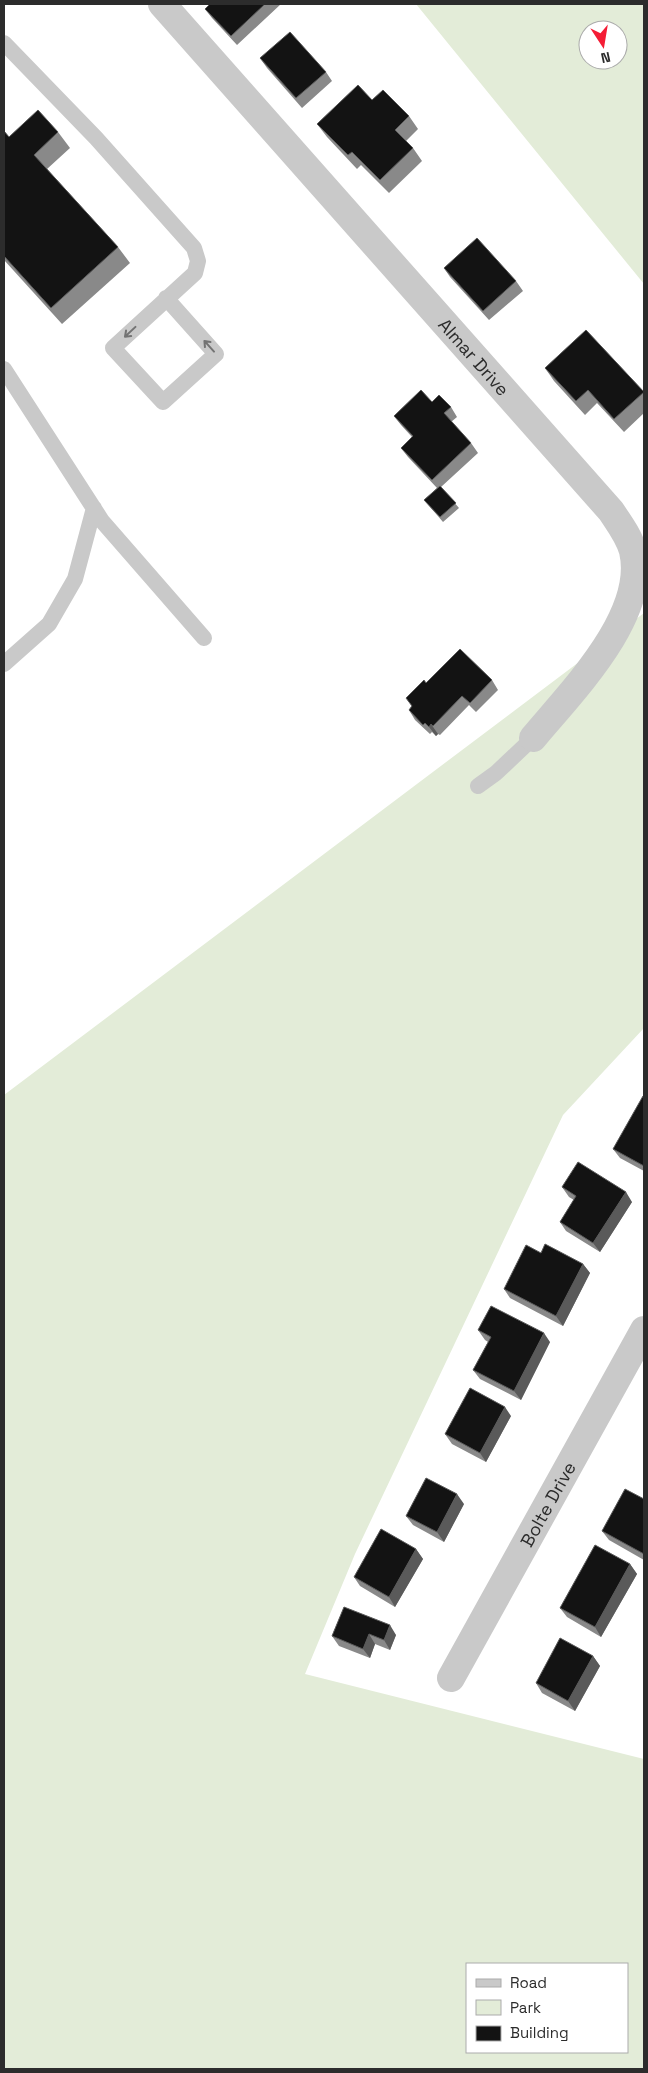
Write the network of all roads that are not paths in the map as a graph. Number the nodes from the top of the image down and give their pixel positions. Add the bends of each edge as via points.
1 (162, 4) edge
2 (4, 43) edge
3 (166, 298) junction
4 (4, 370) edge
5 (94, 508) junction
6 (204, 638) dead end
7 (4, 664) edge
8 (533, 738) joint
9 (478, 786) dead end
10 (644, 1330) edge
11 (451, 1678) dead end

1 - 8 street, Almar Drive via 611,511 623,529 633,551 636,572 631,599 618,630 606,651
2 - 3 lane via 96,138 194,248 198,261 195,273
3 -> 3 lane via 113,348 163,402 216,354
4 - 5 lane
5 - 6 lane
5 - 7 lane via 75,579 49,624
8 - 9 lane
10 - 11 street, Bolte Drive

